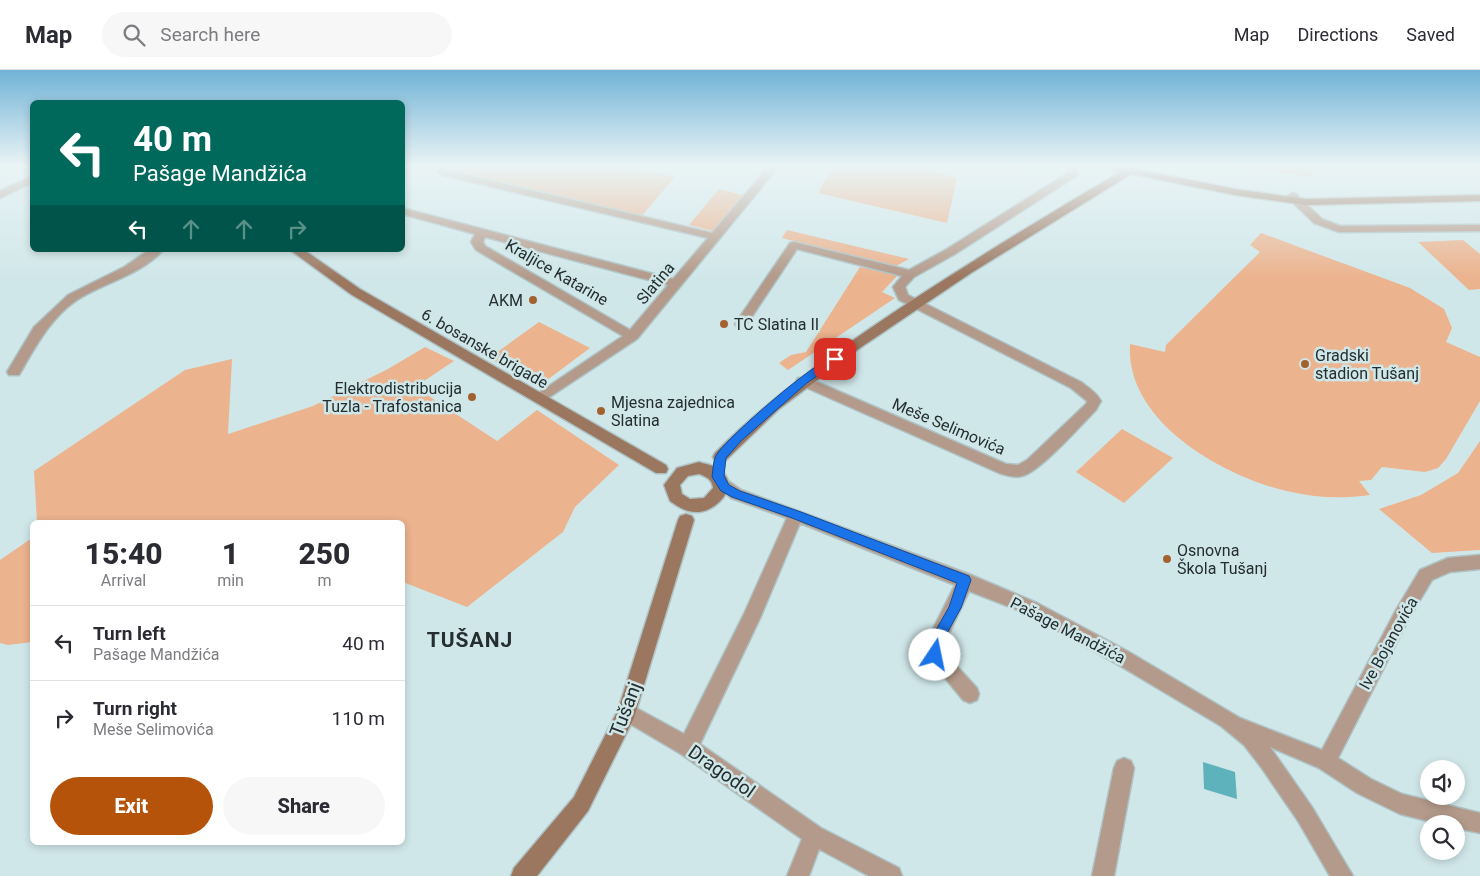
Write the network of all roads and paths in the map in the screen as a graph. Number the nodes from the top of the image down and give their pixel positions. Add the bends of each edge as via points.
1 (569, 203) edge
2 (745, 203) edge
3 (1025, 203) edge
4 (1073, 203) edge
5 (1297, 203) edge
6 (405, 212) edge
7 (1480, 228) edge
8 (482, 232) junction
9 (716, 238) junction
10 (154, 252) edge
11 (299, 252) edge
12 (910, 274) junction
13 (676, 284) junction
14 (914, 304) junction
15 (741, 324) dead end
16 (632, 336) junction
17 (14, 372) dead end
18 (803, 381) junction
19 (539, 400) junction
20 (720, 457) junction
21 (661, 469) junction
22 (692, 470) junction
23 (719, 479) junction
24 (672, 485) junction
25 (680, 501) junction
26 (702, 505) junction
27 (796, 515) junction
28 (686, 520) junction
29 (1480, 562) edge
30 (965, 580) junction
31 (970, 694) dead end
32 (627, 712) junction
33 (1228, 720) junction
34 (688, 748) junction
35 (1326, 761) junction
36 (1124, 768) dead end
37 (1480, 822) edge
38 (814, 835) junction
39 (522, 876) edge
40 (798, 876) edge
41 (890, 876) edge
42 (1102, 876) edge
43 (1342, 876) edge

1 - 9 street
2 - 9 street, Slatina
3 - 12 street via 981,234
4 - 14 street
5 - 7 street via 1318,221 1339,229
6 - 8 street
8 - 13 street
8 - 16 street, Kraljice Katarine via 476,242 480,248
9 - 13 street, Slatina
10 - 17 street via 128,270 72,298 39,330
11 - 19 street, 6. bosanske brigade via 356,292
12 - 14 street via 899,286 903,296
12 - 15 street via 794,245
13 - 16 street, Slatina
14 - 18 street
14 - 18 street, Meše Selimovića via 1076,385 1093,398 1093,404 1032,464 1013,471
16 - 19 street, Slatina
18 - 20 street
19 - 21 street, 6. bosanske brigade
20 - 22 street
20 - 23 street
21 - 22 street
21 - 24 street
22 - 23 street via 713,472
22 - 24 street via 678,474
23 - 26 street via 720,494
23 - 27 street, Pašage Mandžića via 736,494
24 - 25 street via 672,491
25 - 26 street
25 - 28 street
26 - 28 street
27 - 30 street, Pašage Mandžića
27 - 34 street via 733,658
28 - 32 street, Tušanj
29 - 35 street, Ive Bojanovića via 1448,565 1426,575
30 - 31 street via 935,644 935,655
30 - 33 street, Pašage Mandžića via 1054,620
32 - 34 street, Dragodol
32 - 39 street, Tušanj via 581,804
33 - 35 street
33 - 43 street, Pašage Mandžića via 1251,738 1268,760
34 - 38 street, Dragodol
35 - 37 street via 1364,786 1400,804
36 - 42 street
38 - 40 street
38 - 41 street, Dragodol

